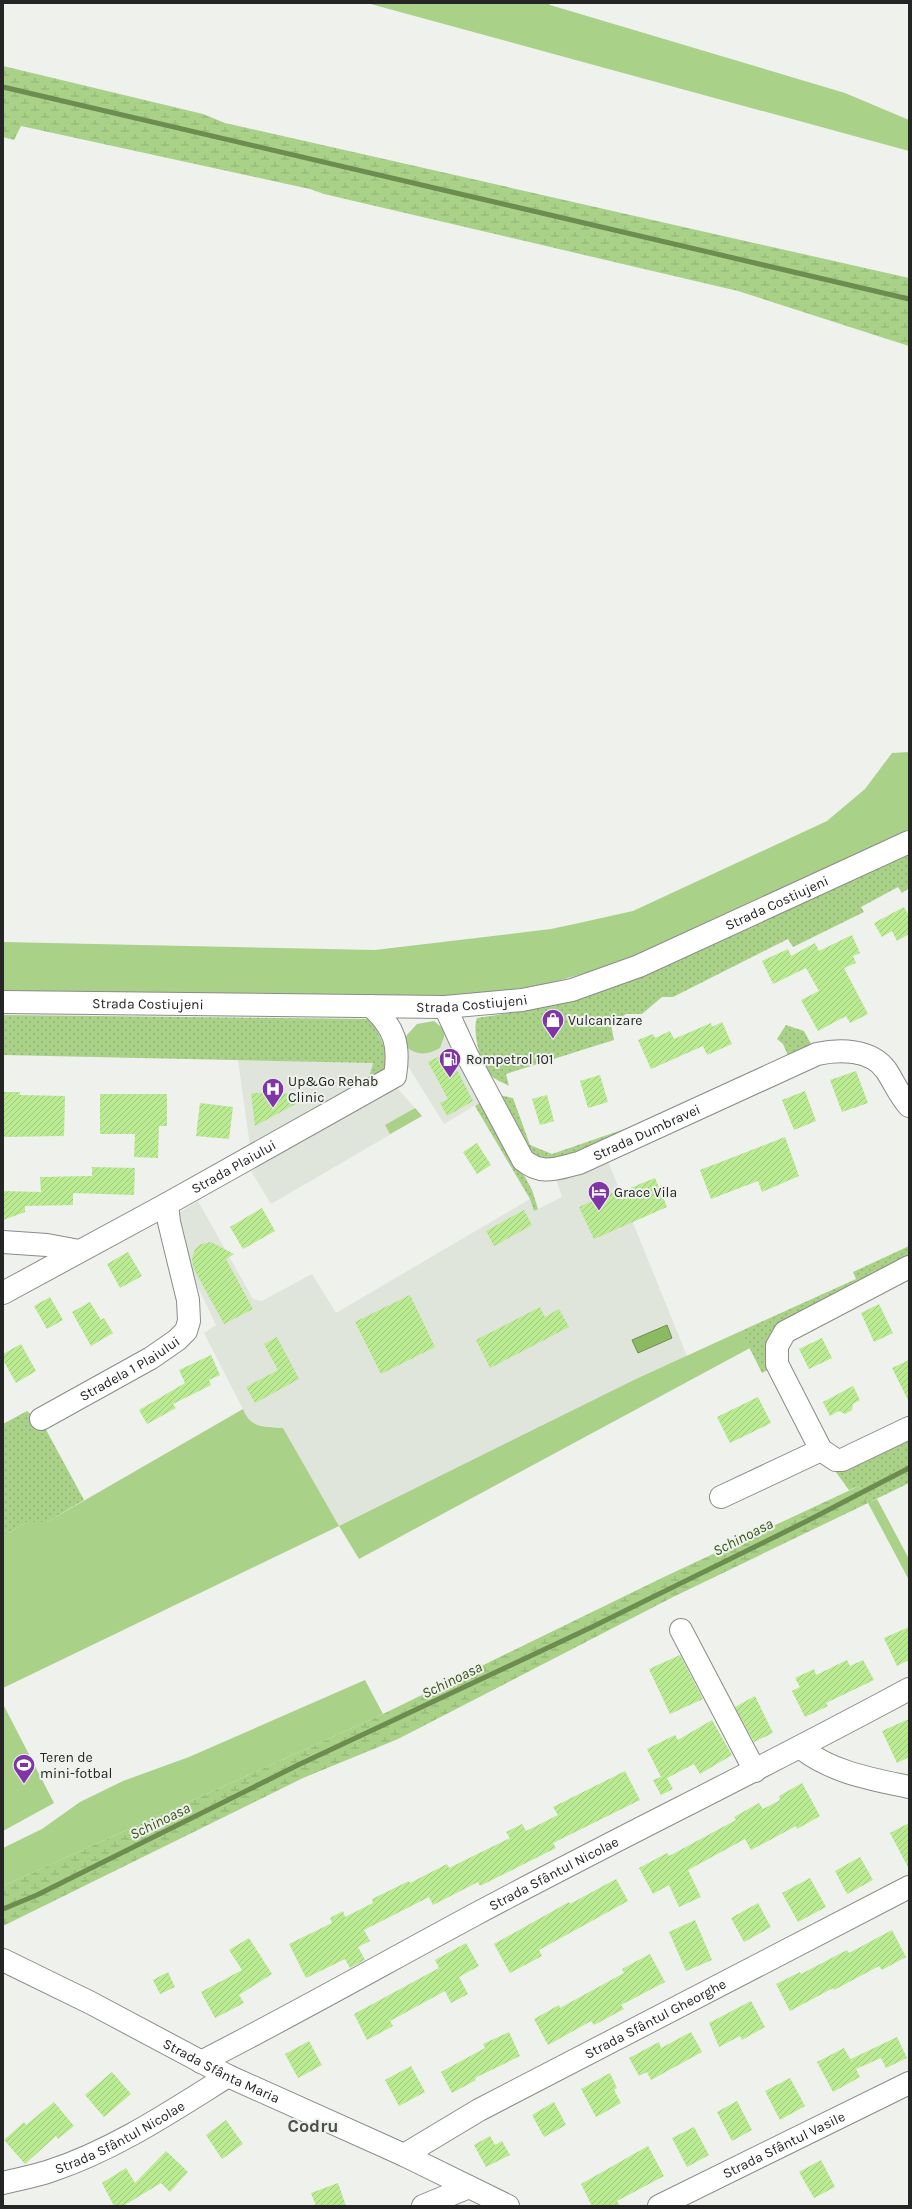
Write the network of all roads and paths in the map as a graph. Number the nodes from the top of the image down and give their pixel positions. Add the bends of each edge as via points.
1 (909, 842) edge
2 (3, 1002) edge
3 (371, 1006) junction
4 (445, 1007) junction
5 (909, 1106) edge
6 (167, 1204) junction
7 (3, 1242) edge
8 (79, 1251) junction
9 (909, 1267) edge
10 (3, 1293) edge
11 (42, 1419) dead end
12 (909, 1428) edge
13 (821, 1450) junction
14 (721, 1497) dead end
15 (681, 1630) dead end
16 (909, 1689) edge
17 (801, 1748) junction
18 (755, 1771) junction
19 (909, 1787) edge
20 (909, 1887) edge
21 (3, 1960) edge
22 (201, 2062) junction
23 (228, 2076) junction
24 (909, 2083) edge
25 (404, 2155) junction
26 (3, 2183) edge
27 (469, 2186) junction
28 (424, 2206) edge
29 (508, 2206) edge
30 (659, 2206) edge

1 - 4 street, Strada Costiujeni via 742,920 606,979 572,990 522,1000
2 - 3 street, Strada Costiujeni
3 - 4 street, Strada Costiujeni
3 - 6 street, Strada Plaiului via 381,1015 395,1037 398,1049 395,1076
4 - 5 street, Strada Dumbravei via 468,1057 523,1160 531,1167 543,1170 579,1162 817,1054 849,1051 870,1057 885,1068 900,1096
6 - 8 street, Strada Plaiului
6 - 11 street, Stradela 1 Plaiului via 168,1222 188,1300 189,1321 186,1331 178,1340 151,1358
7 - 8 street via 47,1245
8 - 10 street, Strada Plaiului
9 - 13 street via 785,1332 777,1346 777,1364
12 - 13 street via 842,1460 836,1460
13 - 14 street
15 - 18 street
16 - 17 street, Strada Sfântul Nicolae
17 - 18 street, Strada Sfântul Nicolae
17 - 19 street via 817,1760 862,1777
18 - 22 street, Strada Sfântul Nicolae via 474,1915 306,2008
20 - 25 street, Strada Sfântul Gheorghe via 479,2110
21 - 22 street, Strada Sfânta Maria via 91,2003
22 - 23 street, Strada Sfânta Maria
23 - 25 street, Strada Sfânta Maria
23 - 26 street, Strada Sfântul Nicolae via 112,2144 51,2170
24 - 30 street, Strada Sfântul Vasile
25 - 27 street, Strada Sfânta Maria
27 - 28 street
27 - 29 street, Strada Sfânta Maria

